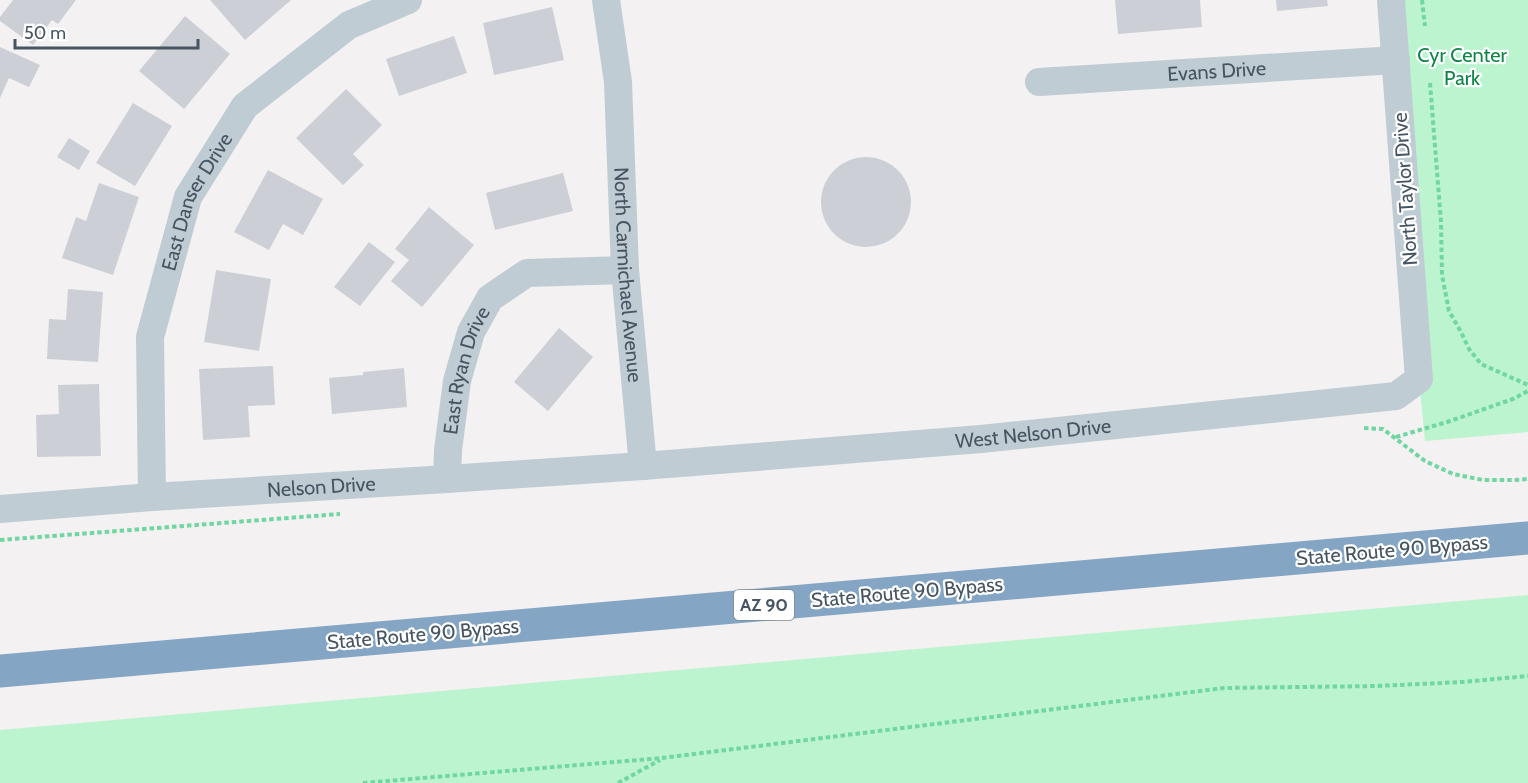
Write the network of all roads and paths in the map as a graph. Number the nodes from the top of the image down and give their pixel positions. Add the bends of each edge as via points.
1 (408, 0) edge
2 (606, 0) edge
3 (626, 0) edge
4 (1391, 0) edge
5 (1422, 0) edge
6 (1425, 26) dead end
7 (1396, 60) junction
8 (618, 82) junction
9 (1040, 82) dead end
10 (1430, 83) dead end
11 (625, 270) junction
12 (1419, 379) joint
13 (1528, 385) edge
14 (1528, 391) edge
15 (1395, 437) dead end
16 (643, 466) junction
17 (447, 479) junction
18 (152, 497) junction
19 (0, 508) edge
20 (1528, 538) edge
21 (0, 671) edge
22 (1528, 676) edge
23 (662, 758) junction
24 (363, 783) edge
25 (618, 783) edge

1 - 18 street, East Danser Drive via 349,25 245,106 188,197 150,337
2 - 8 street, North Carmichael Avenue
3 - 8 street, North Carmichael Avenue
4 - 7 street, North Taylor Drive
5 - 6 path
7 - 9 street, Evans Drive
7 - 12 street, North Taylor Drive
8 - 11 street, North Carmichael Avenue
10 - 13 path via 1442,275 1449,312 1481,364
11 - 16 street, North Carmichael Avenue
11 - 17 street, East Ryan Drive via 527,273 490,298 471,332 458,381
12 - 16 street, West Nelson Drive via 1396,396 981,439
14 - 15 path
16 - 17 street, Nelson Drive
17 - 18 street, Nelson Drive
18 - 19 street, Nelson Drive
20 - 21 highway, State Route 90 Bypass / AZ 90
22 - 23 path via 1377,686 1224,688
23 - 24 path
23 - 25 path

